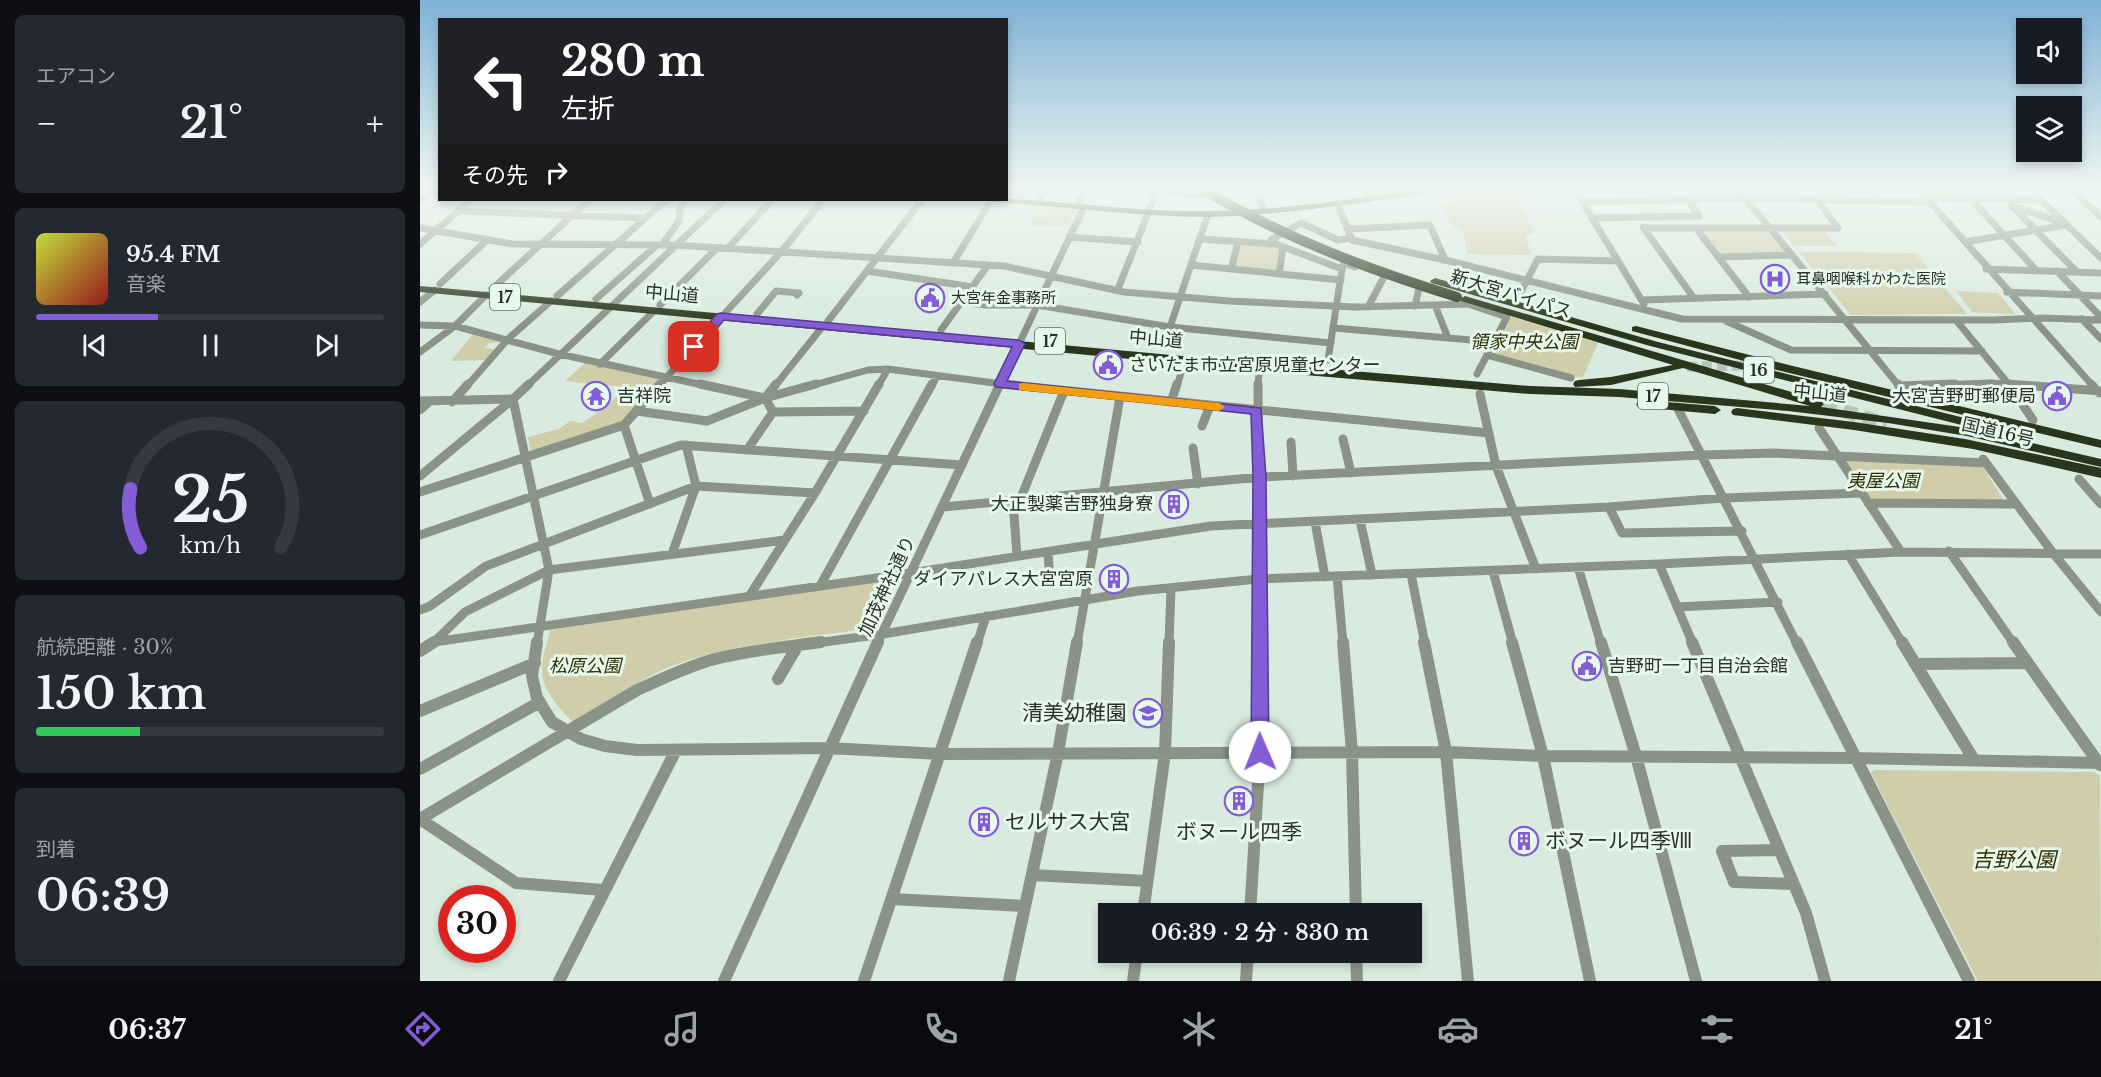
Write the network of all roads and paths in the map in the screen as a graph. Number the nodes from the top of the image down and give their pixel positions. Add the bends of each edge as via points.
1 (431, 234) edge
2 (448, 234) edge
3 (552, 234) edge
4 (627, 234) edge
5 (668, 234) edge
6 (687, 234) edge
7 (741, 234) edge
8 (796, 234) edge
9 (896, 234) edge
10 (971, 234) edge
11 (1070, 234) edge
12 (1141, 234) edge
13 (1202, 234) edge
14 (1282, 234) edge
15 (1283, 234) edge
16 (1301, 234) edge
17 (1324, 234) edge
18 (1350, 234) edge
19 (1434, 234) edge
20 (1602, 234) edge
21 (1648, 234) edge
22 (1700, 234) edge
23 (1774, 234) edge
24 (1950, 234) edge
25 (1958, 234) edge
26 (1964, 234) edge
27 (2016, 234) edge
28 (2040, 234) edge
29 (2075, 234) edge
30 (2004, 236) junction
31 (1069, 237) junction
32 (1351, 238) junction
33 (1200, 239) junction
34 (486, 241) junction
35 (1970, 241) junction
36 (1138, 242) junction
37 (1238, 242) junction
38 (420, 244) edge
39 (1270, 244) junction
40 (540, 245) junction
41 (615, 245) junction
42 (659, 245) junction
43 (675, 245) junction
44 (1283, 247) junction
45 (717, 248) junction
46 (728, 248) junction
47 (781, 252) junction
48 (1792, 255) junction
49 (1718, 257) junction
50 (2101, 258) edge
51 (877, 259) junction
52 (1446, 260) junction
53 (1618, 261) junction
54 (953, 263) junction
55 (988, 265) junction
56 (1191, 266) junction
57 (1231, 269) junction
58 (1342, 269) junction
59 (1987, 269) junction
60 (867, 271) junction
61 (2037, 271) junction
62 (2057, 271) junction
63 (2077, 272) junction
64 (2101, 273) edge
65 (1279, 274) junction
66 (1051, 276) junction
67 (1384, 277) junction
68 (1341, 280) junction
69 (1526, 280) junction
70 (1435, 282) junction
71 (420, 283) edge
72 (437, 287) junction
73 (973, 287) junction
74 (1419, 288) junction
75 (420, 289) edge
76 (1118, 289) junction
77 (489, 292) junction
78 (2007, 292) junction
79 (1825, 294) junction
80 (797, 295) dead end
81 (2081, 295) junction
82 (2101, 296) edge
83 (1456, 297) junction
84 (1518, 297) dead end
85 (1693, 297) junction
86 (1749, 297) junction
87 (554, 298) junction
88 (1180, 298) junction
89 (596, 300) junction
90 (1642, 300) junction
91 (420, 302) edge
92 (962, 302) junction
93 (613, 303) junction
94 (1468, 304) junction
95 (1037, 305) junction
96 (1435, 305) junction
97 (1337, 306) junction
98 (1415, 306) junction
99 (1368, 307) junction
100 (657, 308) junction
101 (1648, 311) junction
102 (723, 314) junction
103 (757, 314) junction
104 (2031, 318) junction
105 (2101, 318) edge
106 (2082, 319) junction
107 (1723, 320) junction
108 (1846, 320) junction
109 (1956, 320) junction
110 (825, 323) junction
111 (420, 325) edge
112 (454, 326) junction
113 (1170, 327) junction
114 (1334, 328) junction
115 (941, 330) junction
116 (1448, 338) junction
117 (508, 339) junction
118 (2101, 339) edge
119 (1020, 341) junction
120 (1494, 342) junction
121 (1331, 343) junction
122 (1164, 345) dead end
123 (1870, 351) junction
124 (1982, 351) junction
125 (420, 352) edge
126 (559, 354) junction
127 (1487, 355) junction
128 (1328, 360) dead end
129 (600, 364) junction
130 (1764, 365) tunnel mouth
131 (1678, 367) tunnel mouth
132 (1788, 368) junction
133 (888, 369) junction
134 (1181, 373) dead end
135 (1259, 374) dead end
136 (1477, 374) dead end
137 (937, 376) junction
138 (1364, 376) junction
139 (668, 378) junction
140 (1571, 378) dead end
141 (1000, 384) junction
142 (2009, 384) junction
143 (1064, 391) junction
144 (2100, 392) edge
145 (1480, 394) dead end
146 (1120, 397) junction
147 (765, 398) junction
148 (513, 399) junction
149 (424, 401) edge
150 (452, 402) junction
151 (1171, 402) junction
152 (1823, 405) tunnel mouth
153 (1210, 406) junction
154 (1677, 407) junction
155 (420, 410) edge
156 (637, 411) junction
157 (864, 411) junction
158 (1257, 411) junction
159 (774, 412) junction
160 (2033, 420) dead end
161 (1887, 424) tunnel mouth
162 (624, 425) junction
163 (1202, 426) dead end
164 (1819, 428) dead end
165 (1489, 433) junction
166 (1343, 439) dead end
167 (1291, 442) dead end
168 (2101, 444) edge
169 (686, 445) junction
170 (1973, 445) junction
171 (1193, 448) dead end
172 (2046, 449) junction
173 (747, 450) junction
174 (837, 456) junction
175 (1701, 456) junction
176 (1838, 456) junction
177 (524, 458) junction
178 (2094, 458) edge
179 (636, 460) junction
180 (890, 460) junction
181 (962, 465) junction
182 (1496, 466) junction
183 (1351, 473) junction
184 (2101, 473) edge
185 (420, 476) edge
186 (1293, 476) junction
187 (1260, 477) junction
188 (2079, 479) dead end
189 (1198, 484) junction
190 (696, 486) junction
191 (420, 492) edge
192 (815, 493) junction
193 (1104, 493) junction
194 (1862, 493) junction
195 (532, 495) junction
196 (1723, 498) junction
197 (1016, 500) junction
198 (1868, 503) junction
199 (650, 504) junction
200 (2016, 504) junction
201 (2101, 504) edge
202 (943, 507) junction
203 (1609, 507) junction
204 (1513, 510) junction
205 (1360, 520) junction
206 (1315, 522) junction
207 (1259, 525) junction
208 (1742, 531) junction
209 (420, 535) edge
210 (785, 540) junction
211 (543, 544) junction
212 (1095, 544) junction
213 (1949, 551) junction
214 (1048, 552) junction
215 (1901, 552) junction
216 (672, 554) junction
217 (1848, 554) junction
218 (2053, 554) junction
219 (2101, 554) edge
220 (1017, 556) junction
221 (1754, 558) junction
222 (1659, 564) junction
223 (1049, 567) dead end
224 (1578, 567) junction
225 (1536, 569) junction
226 (549, 570) junction
227 (1493, 571) junction
228 (911, 573) junction
229 (1411, 574) junction
230 (1372, 575) junction
231 (1331, 577) junction
232 (1258, 579) junction
233 (820, 586) junction
234 (1171, 588) junction
235 (750, 595) junction
236 (1086, 599) junction
237 (1778, 603) junction
238 (1677, 607) junction
239 (420, 610) edge
240 (2101, 612) edge
241 (986, 616) junction
242 (541, 628) junction
243 (883, 634) junction
244 (434, 642) junction
245 (798, 645) junction
246 (420, 651) edge
247 (535, 663) junction
248 (2028, 663) junction
249 (1915, 664) junction
250 (778, 680) dead end
251 (540, 702) junction
252 (420, 711) edge
253 (568, 732) junction
254 (828, 748) junction
255 (676, 750) junction
256 (1260, 752) junction
257 (1446, 752) junction
258 (1058, 753) junction
259 (1165, 753) junction
260 (1352, 753) junction
261 (940, 754) junction
262 (1543, 756) junction
263 (1636, 756) junction
264 (1739, 756) junction
265 (1855, 758) junction
266 (1974, 760) junction
267 (2100, 764) edge
268 (420, 769) edge
269 (420, 819) edge
270 (1779, 850) junction
271 (1032, 875) junction
272 (1147, 881) junction
273 (1794, 885) junction
274 (603, 890) junction
275 (892, 899) junction
276 (1144, 903) edge
277 (1251, 903) edge
278 (1356, 903) edge
279 (1025, 906) junction
280 (1135, 963) edge
281 (1247, 963) edge
282 (1356, 963) edge
283 (559, 981) edge
284 (724, 981) edge
285 (864, 981) edge
286 (1009, 981) edge
287 (1133, 981) edge
288 (1246, 981) edge
289 (1357, 981) edge
290 (1468, 981) edge
291 (1590, 981) edge
292 (1696, 981) edge
293 (1825, 981) edge
294 (1969, 981) edge

1 - 38 street
2 - 34 street
3 - 40 street
4 - 41 street
5 - 42 street
6 - 43 street
7 - 46 street
8 - 47 street
9 - 51 street
10 - 54 street
11 - 31 street, 加茂神社通り
12 - 36 street
13 - 33 street
14 - 39 street
15 - 83 highway, 新大宮バイパス / 16, bridge via 1363,267
16 - 70 highway, 新大宮バイパス / 16
17 - 32 street via 1338,240
18 - 32 street
19 - 52 street
20 - 53 street
21 - 85 street
22 - 49 street
23 - 48 street
24 - 59 street via 1974,261
25 - 59 street
26 - 35 street
27 - 30 street
28 - 63 street
29 - 50 street
30 - 35 street
30 - 61 street
31 - 36 street
31 - 66 street, 加茂神社通り
32 - 52 street
33 - 37 street
33 - 56 street
34 - 40 street
34 - 72 street
35 - 59 street via 1988,261
36 - 76 street
37 - 39 street
37 - 57 street
39 - 44 street
40 - 41 street
40 - 77 street
41 - 42 street
41 - 87 street
42 - 43 street
42 - 89 street
43 - 45 street
43 - 93 street
44 - 58 street
44 - 65 street
45 - 46 street
45 - 100 street
46 - 47 street
47 - 51 street
47 - 102 street
48 - 49 street
48 - 79 street
49 - 86 street
51 - 54 street
51 - 60 street
52 - 69 street
53 - 69 street via 1538,259
53 - 90 street
54 - 55 street
55 - 66 street
55 - 73 street
56 - 57 street
56 - 88 street
57 - 65 street
58 - 67 street via 1344,263
58 - 68 street
59 - 61 street
59 - 78 street
60 - 73 street
60 - 110 street
61 - 62 street
62 - 63 street
62 - 81 street
63 - 64 street
65 - 68 street
66 - 76 street
66 - 95 street, 加茂神社通り
67 - 74 street
67 - 99 street
68 - 97 street
69 - 84 street
69 - 101 street
70 - 132 highway, 新大宮バイパス / 16
70 - 178 highway, 16
71 - 72 highway, 中山道 / 17
72 - 75 highway, 中山道 / 17
72 - 77 highway, 中山道 / 17
72 - 91 street
73 - 92 street
74 - 94 street
74 - 98 street
76 - 88 street
77 - 87 highway, 中山道 / 17
77 - 112 street
78 - 81 street
78 - 104 street
79 - 86 street
79 - 108 street
80 - 103 street via 776,291
81 - 82 street
81 - 105 street
83 - 152 highway, 新大宮バイパス / 16
83 - 172 highway, 16 via 1492,303
85 - 86 street
85 - 90 street
87 - 89 highway, 中山道 / 17
87 - 93 highway, 中山道 / 17
87 - 117 street
88 - 97 street
88 - 113 street
89 - 93 highway, 中山道 / 17
90 - 101 street
92 - 95 street
92 - 115 street
93 - 100 highway, 中山道 / 17
93 - 126 street
94 - 96 street
94 - 120 street via 1507,317
95 - 113 street
95 - 119 street, 加茂神社通り
96 - 98 street
96 - 116 street
97 - 99 street
97 - 114 street
98 - 99 street
100 - 102 highway, 中山道 / 17
100 - 129 street
101 - 107 street via 1682,319
102 - 103 highway, 中山道 / 17
102 - 110 highway, 中山道 / 17
102 - 139 street
103 - 110 highway, 中山道 / 17
104 - 106 street
104 - 109 street
104 - 144 street
105 - 106 street
106 - 118 street
107 - 108 street
107 - 123 street via 1791,350
108 - 109 street
108 - 123 street
109 - 124 street
110 - 115 highway, 中山道 / 17
110 - 119 highway, 中山道 / 17
110 - 147 street
111 - 112 street
112 - 117 street
112 - 125 street
113 - 121 street
113 - 122 street
114 - 116 street
114 - 121 street
115 - 119 highway, 中山道 / 17
116 - 120 street
117 - 126 street
117 - 150 street
119 - 131 highway, 中山道 / 17 via 1537,383 1596,383
119 - 138 highway, 中山道 / 17
119 - 141 street, 加茂神社通り
120 - 127 street
121 - 128 street
123 - 124 street
123 - 142 street via 1899,386
124 - 142 street
126 - 129 street
126 - 148 street
127 - 136 street
127 - 140 street
129 - 139 street
130 - 132 highway, 中山道
132 - 168 highway, 中山道 / 16
133 - 137 street
133 - 147 street via 868,370
133 - 157 street
134 - 151 street
135 - 158 street
137 - 141 street
137 - 180 street
138 - 154 highway
138 - 172 highway, 中山道 / 17 via 1788,407 1888,419
139 - 147 street
139 - 156 street
141 - 143 street
141 - 181 street, 加茂神社通り
142 - 144 street
142 - 160 street
143 - 146 street
143 - 197 street
145 - 165 street
146 - 151 street
146 - 193 street
147 - 156 street via 707,421
147 - 159 street
148 - 150 street
148 - 177 street
148 - 185 street
149 - 150 street
149 - 155 street
151 - 153 street
153 - 158 street
153 - 163 street
154 - 170 highway via 1854,426
154 - 175 street
156 - 162 street
157 - 159 street
157 - 174 street
158 - 165 street
158 - 187 street
159 - 173 street
161 - 170 highway, 国道16号
162 - 177 street
162 - 179 street
164 - 176 street
165 - 182 street
166 - 183 street
167 - 186 street
169 - 173 street
169 - 179 street
169 - 190 street
170 - 184 highway, 国道16号
171 - 189 street
172 - 178 highway, 中山道 / 17
173 - 174 street
174 - 180 street
174 - 192 street
175 - 176 street
175 - 182 street
175 - 196 street
176 - 194 street
176 - 200 street via 1983,460
177 - 191 street
177 - 195 street
179 - 195 street
179 - 199 street
180 - 181 street
180 - 233 street
181 - 202 street, 加茂神社通り
182 - 183 street
182 - 204 street
183 - 186 street
186 - 187 street
187 - 189 street
187 - 207 street
188 - 201 street
189 - 193 street
190 - 192 street
190 - 199 street
190 - 216 street
192 - 210 street
193 - 197 street
193 - 212 street
194 - 196 street
194 - 198 street
195 - 209 street
195 - 211 street
196 - 203 street
196 - 208 street
197 - 202 street
197 - 220 street
198 - 200 street
198 - 215 street
199 - 211 street
200 - 218 street
202 - 228 street, 加茂神社通り
203 - 204 street
203 - 208 street via 1622,533
204 - 205 street
204 - 225 street
205 - 206 street
205 - 230 street
206 - 207 street
206 - 231 street
207 - 212 street via 1211,526
207 - 232 street
208 - 221 street
210 - 216 street
210 - 235 street
211 - 226 street
211 - 239 street via 486,566
212 - 214 street
212 - 236 street
213 - 215 street
213 - 218 street
213 - 248 street
214 - 220 street
214 - 223 street
215 - 217 street
216 - 226 street
217 - 221 street
217 - 249 street
218 - 219 street
218 - 240 street
220 - 228 street
221 - 222 street
221 - 237 street
222 - 224 street
222 - 238 street
224 - 225 street
224 - 263 street
225 - 227 street
226 - 242 street
226 - 244 street via 465,612
227 - 229 street
227 - 262 street
228 - 233 street
228 - 243 street, 加茂神社通り
229 - 230 street
229 - 257 street
230 - 231 street
231 - 232 street
231 - 260 street
232 - 234 street
232 - 256 street
233 - 235 street
234 - 236 street
234 - 259 street
235 - 242 street
236 - 241 street
236 - 258 street
237 - 238 street
237 - 265 street
238 - 264 street
241 - 243 street
241 - 261 street
242 - 244 street
242 - 247 street
243 - 245 street
243 - 254 street, 加茂神社通り
244 - 246 street
245 - 250 street
245 - 253 street via 752,651 675,673 637,690
247 - 251 street via 532,676
247 - 252 street
248 - 249 street
248 - 267 street
249 - 266 street
251 - 253 street via 552,722
251 - 268 street
253 - 255 street via 605,746
253 - 269 street
254 - 255 street
254 - 261 street
254 - 284 street, 加茂神社通り
255 - 274 street
256 - 259 street
256 - 260 street
256 - 277 street
257 - 260 street
257 - 262 street
257 - 290 street
258 - 259 street
258 - 261 street
258 - 271 street
259 - 272 street
260 - 278 street
261 - 275 street
262 - 263 street
262 - 291 street
263 - 264 street
263 - 292 street
264 - 265 street
264 - 270 street
265 - 266 street
265 - 294 street
266 - 267 street
269 - 274 street via 516,883
270 - 273 street
270 - 273 street via 1722,851 1734,882
271 - 272 street
271 - 279 street
272 - 276 street
273 - 293 street
274 - 283 street
275 - 279 street
275 - 285 street
279 - 286 street
280 - 287 street
281 - 288 street
282 - 289 street

